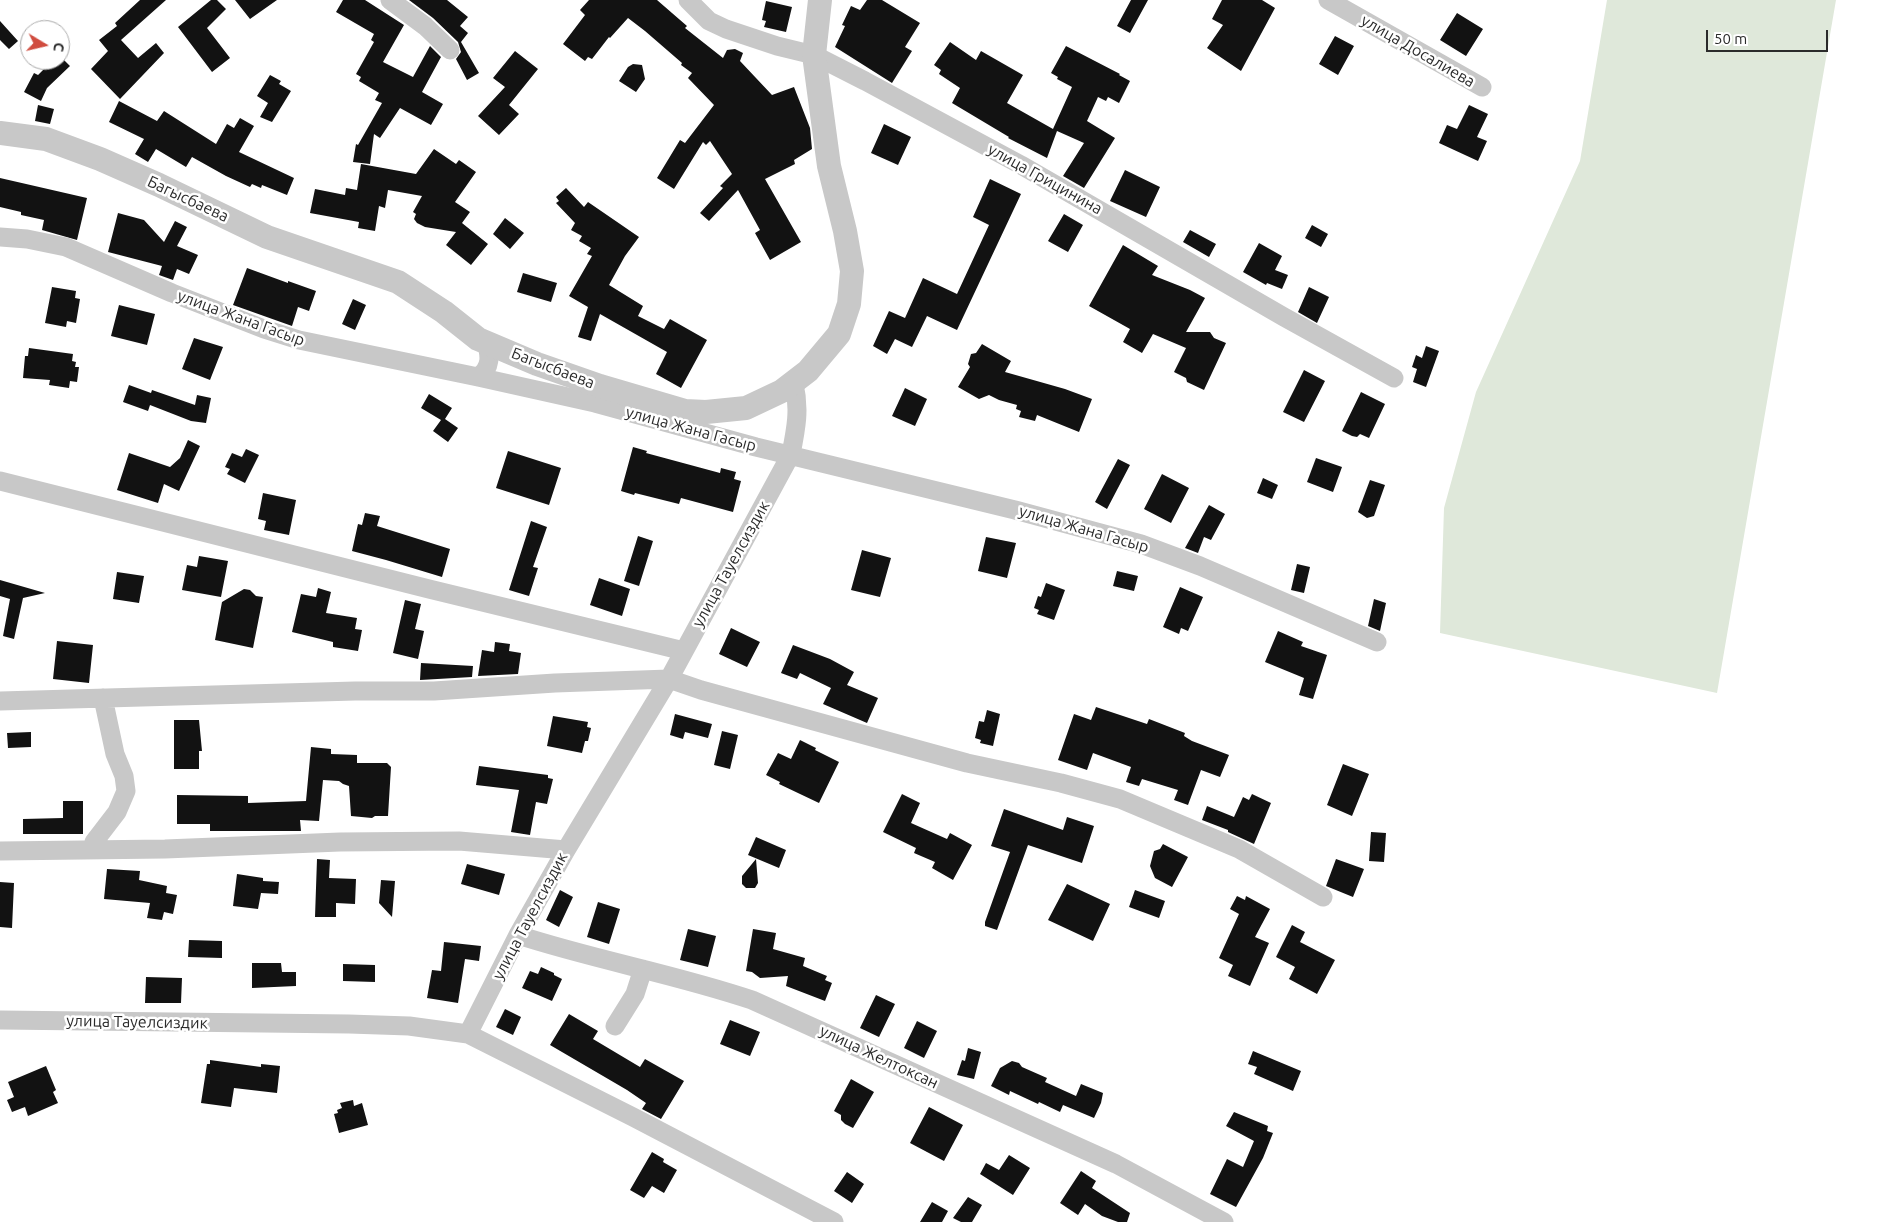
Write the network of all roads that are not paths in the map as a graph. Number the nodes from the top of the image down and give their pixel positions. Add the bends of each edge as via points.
1 (390, 0) edge
2 (688, 0) edge
3 (820, 0) edge
4 (1328, 0) edge
5 (450, 50) dead end
6 (814, 55) junction
7 (1482, 87) dead end
8 (0, 134) edge
9 (0, 236) edge
10 (486, 342) junction
11 (478, 377) junction
12 (1394, 378) dead end
13 (794, 384) junction
14 (597, 395) junction
15 (704, 422) junction
16 (791, 454) junction
17 (0, 481) edge
18 (1377, 642) dead end
19 (684, 651) junction
20 (669, 679) junction
21 (102, 698) junction
22 (0, 701) edge
23 (92, 850) junction
24 (566, 850) junction
25 (0, 851) edge
26 (1323, 897) dead end
27 (518, 935) junction
28 (643, 969) junction
29 (0, 1020) edge
30 (615, 1026) dead end
31 (468, 1034) junction
32 (834, 1222) edge
33 (1224, 1222) edge

1 - 5 street
2 - 6 street, улица Грицинина via 709,21 726,29
3 - 6 street, Багысбаева
4 - 7 street, улица Досалиева
6 - 12 street, улица Грицинина via 1021,165
6 - 13 street, Багысбаева via 829,166 852,271 849,304 839,334
8 - 10 street, Багысбаева via 46,139 100,159 267,237 398,282
9 - 11 street, улица Жана Гасыр via 66,247 172,293 299,340
10 - 11 street via 490,357 488,366
10 - 14 street, Багысбаева
11 - 14 street, улица Жана Гасыр
13 - 15 street, Багысбаева via 746,408
13 - 16 street, улица Тауелсиздик via 798,402
14 - 15 street, Багысбаева via 686,411
15 - 16 street, улица Жана Гасыр
16 - 18 street, улица Жана Гасыр via 1141,544
16 - 19 street, улица Тауелсиздик
17 - 19 street
19 - 20 street, улица Тауелсиздик
20 - 21 street via 434,691
20 - 24 street, улица Тауелсиздик
20 - 26 street via 958,761 1120,799 1239,849
21 - 22 street
21 - 23 street via 126,791 117,812 98,835
23 - 24 street via 449,841
23 - 25 street
24 - 27 street, улица Тауелсиздик
27 - 28 street, улица Желтоксан
27 - 31 street, улица Тауелсиздик
28 - 30 street via 635,994
28 - 33 street, улица Желтоксан via 713,986 752,1000 1116,1164
29 - 31 street, улица Тауелсиздик via 409,1026
31 - 32 street via 634,1116

